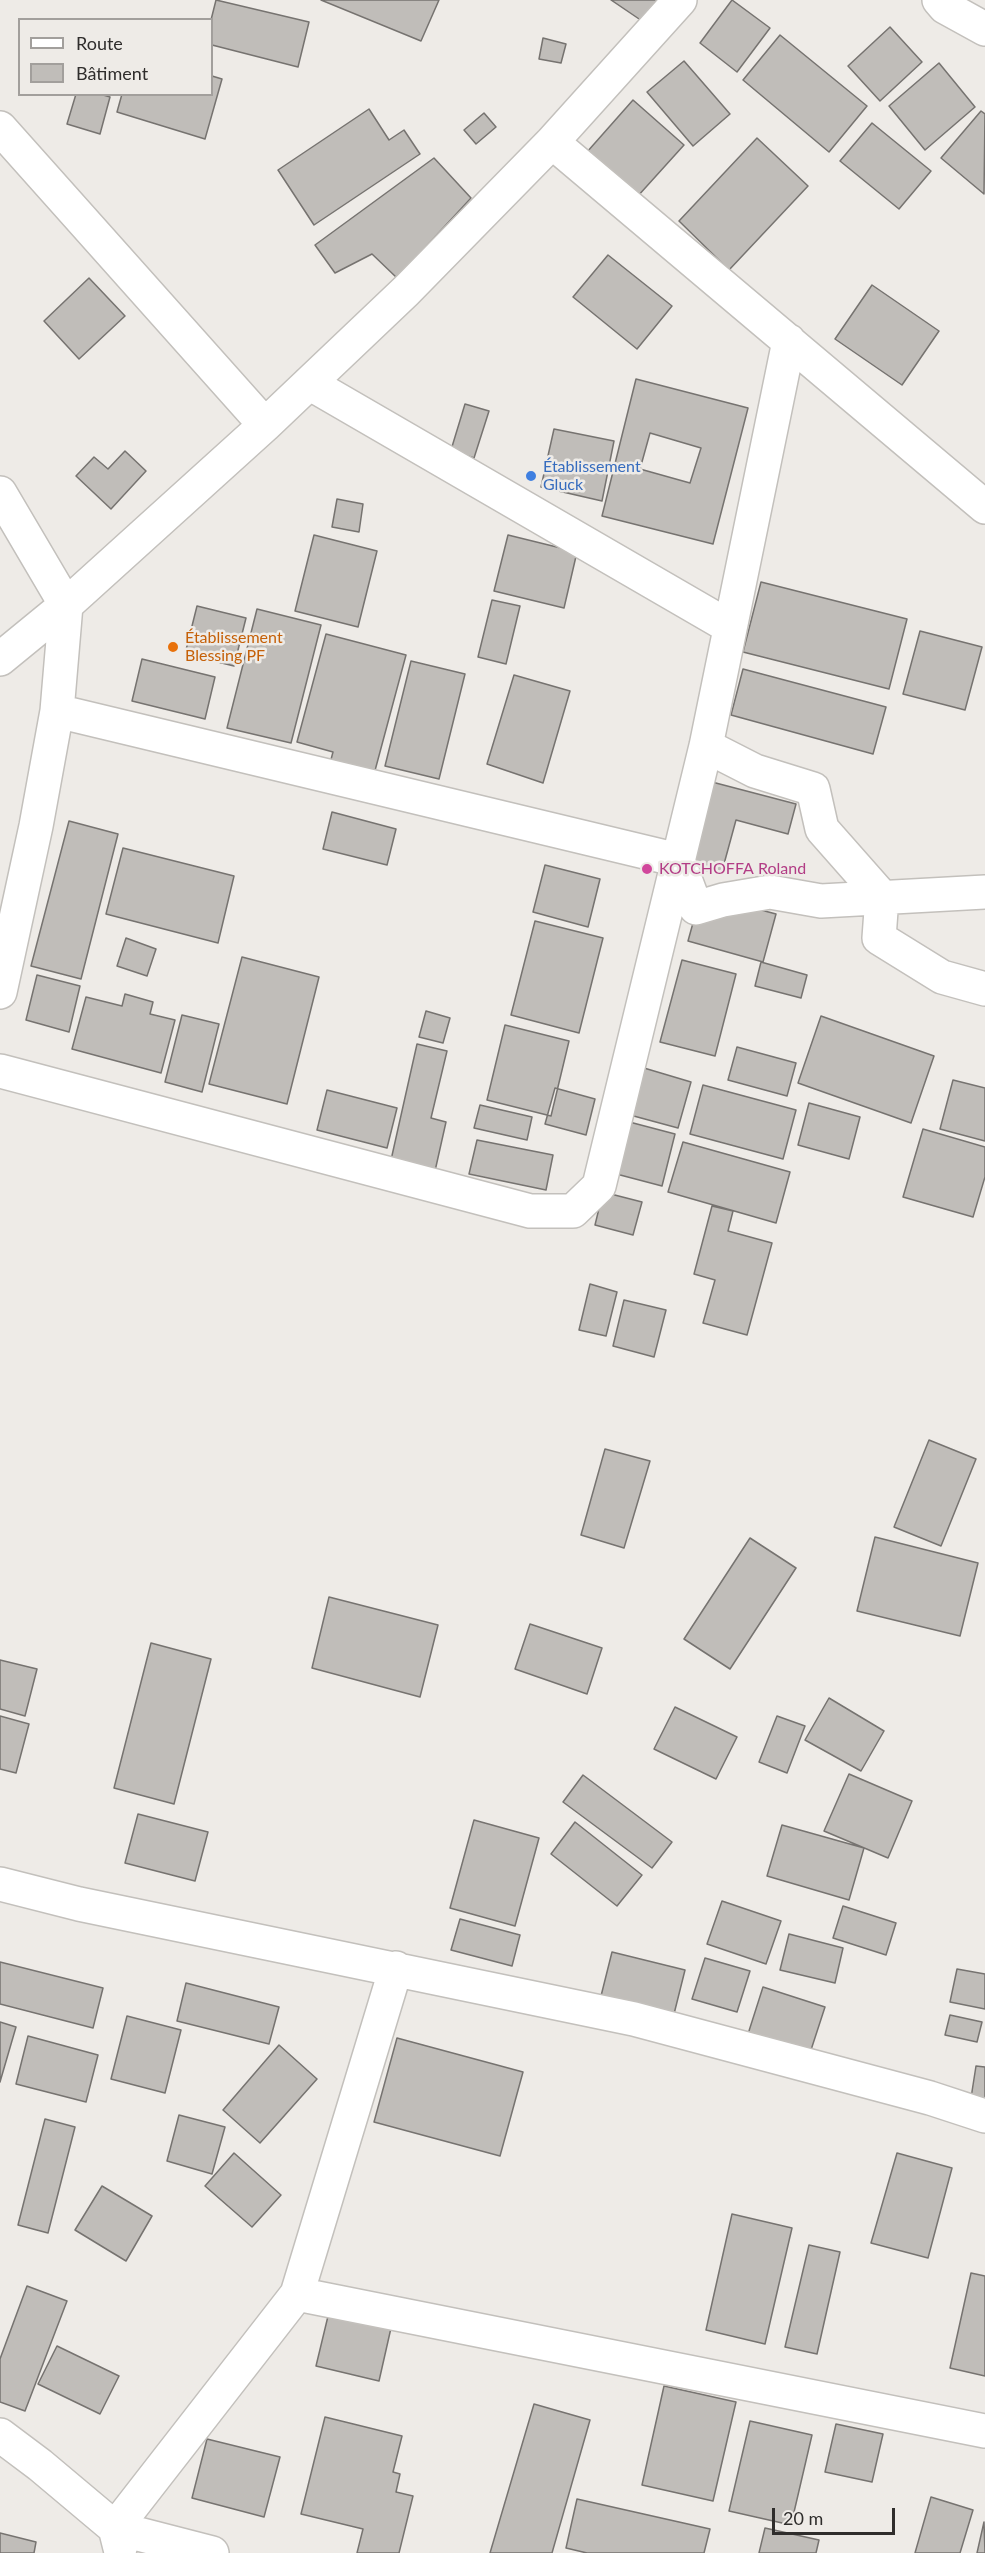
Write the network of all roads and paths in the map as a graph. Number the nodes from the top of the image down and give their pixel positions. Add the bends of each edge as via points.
1 (680, 0) edge
2 (939, 0) edge
3 (985, 29) edge
4 (0, 128) edge
5 (552, 142) junction
6 (789, 341) junction
7 (309, 383) junction
8 (266, 425) junction
9 (0, 493) edge
10 (985, 507) edge
11 (66, 605) junction
12 (730, 627) junction
13 (0, 659) edge
14 (57, 711) junction
15 (706, 746) junction
16 (678, 860) junction
17 (985, 892) edge
18 (882, 897) junction
19 (985, 989) edge
20 (0, 992) edge
21 (0, 1071) edge
22 (0, 1884) edge
23 (396, 1968) junction
24 (985, 2116) edge
25 (297, 2294) junction
26 (985, 2431) edge
27 (0, 2435) edge
28 (118, 2541) edge
29 (212, 2553) edge

1 - 5 street
2 - 3 street
4 - 8 street
5 - 6 street
5 - 7 street
6 - 10 street
6 - 12 street
7 - 8 street
7 - 12 street
8 - 11 street
9 - 11 street
11 - 13 street
11 - 14 street
12 - 15 street
14 - 16 street
14 - 20 street
15 - 16 street
15 - 18 street via 755,771 813,789 822,829
16 - 18 street via 696,908 770,892 821,902
16 - 21 street via 599,1186 573,1211 530,1211
17 - 18 street
18 - 19 street via 879,938 942,977
22 - 23 street via 79,1904
23 - 24 street via 634,2019
23 - 25 street
25 - 26 street
25 - 28 street
27 - 28 street via 40,2465
28 - 29 street

